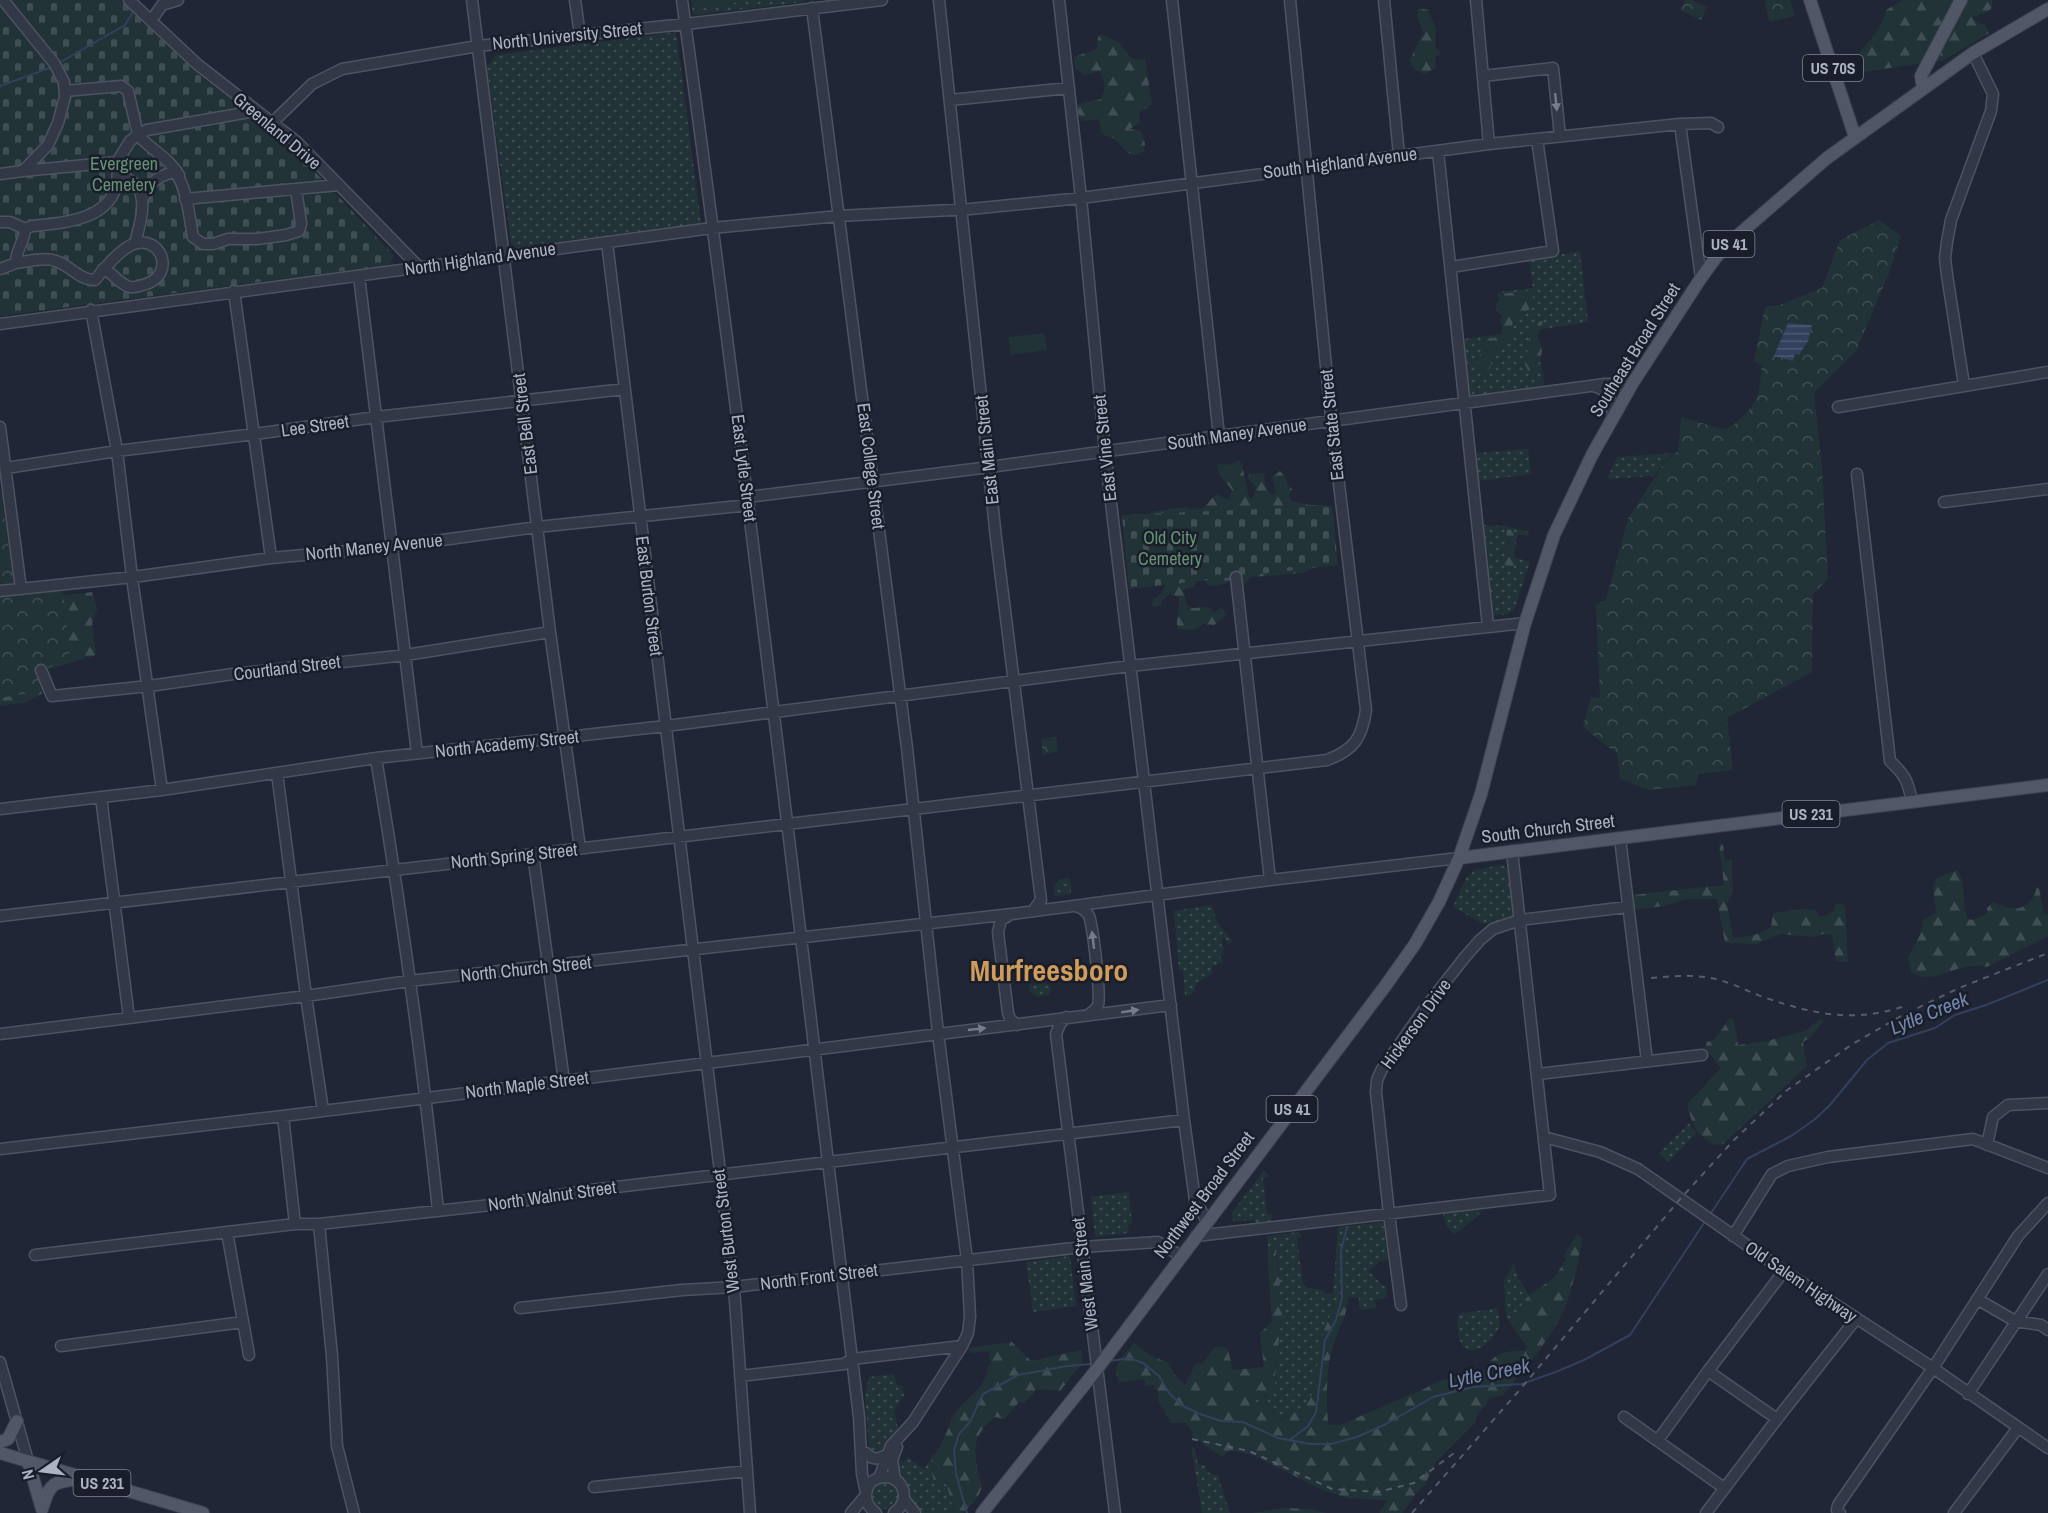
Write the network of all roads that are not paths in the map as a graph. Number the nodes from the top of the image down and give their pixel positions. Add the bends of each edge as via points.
1 (3, 0) edge
2 (178, 0) edge
3 (472, 0) edge
4 (575, 0) edge
5 (682, 0) edge
6 (882, 0) edge
7 (939, 0) edge
8 (1059, 0) edge
9 (1172, 0) edge
10 (1290, 0) edge
11 (1384, 0) edge
12 (1476, 0) edge
13 (1810, 0) edge
14 (1961, 0) edge
15 (134, 4) edge
16 (812, 8) junction
17 (2048, 9) edge
18 (151, 21) junction
19 (685, 24) junction
20 (580, 34) junction
21 (478, 46) junction
22 (1973, 53) junction
23 (1482, 76) junction
24 (1069, 88) junction
25 (1923, 88) junction
26 (65, 91) junction
27 (950, 100) junction
28 (256, 111) junction
29 (272, 123) junction
30 (1680, 124) junction
31 (1718, 127) dead end
32 (138, 135) junction
33 (1560, 136) junction
34 (1855, 136) junction
35 (1537, 139) junction
36 (1489, 144) junction
37 (1438, 151) junction
38 (1399, 155) junction
39 (1306, 166) junction
40 (118, 167) junction
41 (23, 171) junction
42 (0, 174) edge
43 (179, 175) junction
44 (1191, 183) junction
45 (339, 185) junction
46 (143, 188) junction
47 (296, 189) junction
48 (1081, 198) junction
49 (185, 199) junction
50 (962, 210) junction
51 (839, 216) junction
52 (0, 222) edge
53 (712, 228) junction
54 (26, 229) junction
55 (607, 242) junction
56 (135, 243) junction
57 (504, 256) junction
58 (16, 263) junction
59 (1452, 267) junction
60 (420, 268) junction
61 (0, 269) edge
62 (103, 269) junction
63 (359, 276) junction
64 (1701, 278) junction
65 (234, 291) junction
66 (91, 310) junction
67 (0, 324) edge
68 (2048, 372) edge
69 (1632, 384) junction
70 (1593, 386) junction
71 (1964, 386) junction
72 (625, 389) junction
73 (522, 402) junction
74 (1465, 404) junction
75 (1838, 407) dead end
76 (376, 417) junction
77 (1613, 418) junction
78 (1331, 421) junction
79 (0, 427) edge
80 (255, 434) junction
81 (1219, 436) junction
82 (117, 450) junction
83 (1105, 452) junction
84 (988, 467) junction
85 (6, 468) junction
86 (1857, 474) dead end
87 (873, 482) junction
88 (2048, 489) edge
89 (748, 501) junction
90 (1944, 502) dead end
91 (639, 517) junction
92 (537, 527) junction
93 (391, 547) junction
94 (272, 558) junction
95 (133, 577) junction
96 (1236, 577) dead end
97 (21, 589) junction
98 (0, 591) edge
99 (1525, 623) junction
100 (1488, 626) junction
101 (550, 632) junction
102 (1356, 640) junction
103 (1243, 653) junction
104 (406, 655) junction
105 (1130, 666) junction
106 (41, 670) dead end
107 (1014, 681) junction
108 (149, 687) junction
109 (900, 695) junction
110 (774, 712) junction
111 (666, 726) junction
112 (565, 738) junction
113 (417, 753) junction
114 (376, 758) junction
115 (1256, 768) junction
116 (277, 773) junction
117 (1143, 781) junction
118 (2048, 785) edge
119 (162, 790) junction
120 (1028, 794) junction
121 (101, 797) junction
122 (1912, 802) junction
123 (914, 807) junction
124 (0, 809) edge
125 (788, 823) junction
126 (680, 836) junction
127 (1620, 838) junction
128 (579, 848) junction
129 (1512, 851) junction
130 (533, 854) junction
131 (1459, 858) junction
132 (394, 869) junction
133 (1270, 880) junction
134 (291, 883) junction
135 (1158, 895) junction
136 (1041, 900) junction
137 (116, 901) junction
138 (1071, 906) junction
139 (1627, 906) junction
140 (1053, 908) junction
141 (1033, 912) junction
142 (1012, 914) junction
143 (0, 916) edge
144 (1520, 920) junction
145 (926, 924) junction
146 (801, 938) junction
147 (693, 950) junction
148 (549, 967) junction
149 (409, 981) junction
150 (306, 996) junction
151 (1171, 1005) junction
152 (1088, 1015) junction
153 (1066, 1017) junction
154 (129, 1018) junction
155 (1042, 1021) junction
156 (1017, 1025) junction
157 (938, 1033) junction
158 (0, 1034) edge
159 (1056, 1034) junction
160 (816, 1050) junction
161 (1702, 1055) dead end
162 (1647, 1061) junction
163 (706, 1063) junction
164 (1538, 1074) junction
165 (564, 1081) junction
166 (425, 1098) junction
167 (2048, 1103) edge
168 (323, 1111) junction
169 (283, 1116) junction
170 (1184, 1120) junction
171 (1068, 1133) junction
172 (1544, 1137) junction
173 (1987, 1145) junction
174 (952, 1147) junction
175 (0, 1149) edge
176 (829, 1163) junction
177 (2048, 1168) edge
178 (720, 1175) junction
179 (2048, 1203) edge
180 (438, 1210) junction
181 (1389, 1214) junction
182 (1207, 1221) junction
183 (295, 1224) junction
184 (319, 1224) junction
185 (227, 1232) junction
186 (1196, 1236) junction
187 (1733, 1236) junction
188 (1082, 1247) junction
189 (35, 1256) dead end
190 (1181, 1256) junction
191 (967, 1260) junction
192 (1784, 1271) junction
193 (842, 1274) junction
194 (2048, 1274) edge
195 (734, 1287) junction
196 (1977, 1299) junction
197 (1401, 1305) dead end
198 (520, 1308) dead end
199 (1856, 1318) junction
200 (2015, 1321) junction
201 (243, 1322) junction
202 (2048, 1330) edge
203 (61, 1346) dead end
204 (962, 1346) junction
205 (249, 1355) dead end
206 (852, 1359) junction
207 (0, 1362) edge
208 (1933, 1368) junction
209 (1708, 1371) junction
210 (740, 1376) junction
211 (1094, 1377) junction
212 (1968, 1394) junction
213 (859, 1417) junction
214 (1624, 1417) dead end
215 (1777, 1419) junction
216 (17, 1421) junction
217 (907, 1428) junction
218 (2018, 1428) junction
219 (1658, 1440) junction
220 (0, 1442) edge
221 (2048, 1448) edge
222 (0, 1452) edge
223 (866, 1453) junction
224 (886, 1455) junction
225 (28, 1461) junction
226 (747, 1471) junction
227 (87, 1478) junction
228 (878, 1478) junction
229 (895, 1480) junction
230 (594, 1487) dead end
231 (1724, 1488) junction
232 (866, 1494) junction
233 (904, 1499) junction
234 (43, 1511) edge
235 (203, 1513) edge
236 (354, 1513) edge
237 (750, 1513) edge
238 (851, 1513) edge
239 (876, 1513) edge
240 (894, 1513) edge
241 (915, 1513) edge
242 (982, 1513) edge
243 (1115, 1513) edge
244 (1706, 1513) edge
245 (1840, 1513) edge
246 (1954, 1513) edge

1 - 26 street via 55,65
2 - 18 street via 162,5
3 - 21 street, East Bell Street
4 - 20 street
5 - 19 street, East Lytle Street
6 - 16 street, North University Street
7 - 27 street, East Main Street
8 - 24 street, East Vine Street
9 - 44 street
10 - 39 street, East State Street
11 - 38 street
12 - 23 street
13 - 34 main road, US 70S
14 - 25 main road via 1921,76
15 - 18 street, Greenland Drive
16 - 19 street, North University Street
16 - 51 street, East College Street
17 - 22 main road, Southeast Broad Street / US 41
18 - 28 street, Greenland Drive via 196,64
19 - 20 street, North University Street
19 - 53 street, East Lytle Street
20 - 21 street, North University Street
21 - 29 street, North University Street via 342,69 312,84
21 - 57 street, East Bell Street
22 - 25 main road, Southeast Broad Street / US 41
22 - 71 street via 1993,94 1991,111 1951,220 1945,258
23 -> 33 street via 1553,68
23 - 36 street
24 - 27 street
24 - 48 street, East Vine Street
25 - 34 main road, Southeast Broad Street / US 41
26 - 32 street via 121,86 128,91
26 - 41 street via 48,145
27 - 50 street, East Main Street
28 - 29 street, Greenland Drive
28 - 32 street via 147,130
29 - 45 street, Greenland Drive via 297,142
30 - 31 street, South Highland Avenue via 1711,123
30 - 33 street, South Highland Avenue
30 - 64 street
32 - 40 street via 130,141
32 - 43 street
33 - 35 street, South Highland Avenue
34 - 64 main road, Southeast Broad Street / US 41 via 1737,236
35 - 36 street, South Highland Avenue
35 - 59 street via 1553,251
36 - 37 street, South Highland Avenue
37 - 38 street, South Highland Avenue
37 - 59 street
38 - 39 street, South Highland Avenue
39 - 44 street, South Highland Avenue
39 - 78 street, East State Street
40 - 41 street
40 - 46 street via 122,177
40 - 54 street via 111,195 94,214
41 - 42 street
43 - 46 street via 174,172 159,176
43 - 49 street
44 - 48 street, South Highland Avenue
44 - 81 street
45 - 47 street
45 - 60 street, Greenland Drive
46 - 56 street
47 - 49 street
47 - 49 street via 301,224 298,231 257,239 228,238 213,244 203,244 194,237
48 - 50 street, South Highland Avenue
48 - 83 street, East Vine Street
50 - 51 street, North Highland Avenue
50 - 84 street, East Main Street
51 - 53 street, North Highland Avenue
51 - 87 street, East College Street
52 - 54 street
53 - 55 street, North Highland Avenue
53 - 89 street, East Lytle Street
54 - 58 street
55 - 57 street, North Highland Avenue
55 - 72 street, East Burton Street
56 - 62 street
56 - 62 street via 148,243 159,251 164,263 154,282 131,287
57 - 60 street, North Highland Avenue
57 - 73 street, East Bell Street
58 - 61 street
58 - 62 street via 53,260 87,280 95,280
59 - 74 street
60 - 63 street, North Highland Avenue
63 - 65 street, North Highland Avenue
63 - 76 street
64 - 69 main road, Southeast Broad Street / US 41
65 - 66 street, North Highland Avenue
65 - 80 street
66 - 67 street, North Highland Avenue
66 - 82 street
68 - 71 street
69 - 70 street, South Maney Avenue
69 - 77 main road, Southeast Broad Street / US 41
70 - 74 street, South Maney Avenue
70 - 77 street via 1607,392
71 - 75 street
72 - 73 street, Lee Street
72 - 91 street, East Burton Street
73 - 76 street, Lee Street
73 - 92 street, East Bell Street
74 - 78 street, South Maney Avenue
74 - 100 street
76 - 80 street, Lee Street
76 - 93 street
77 - 99 main road, Southeast Broad Street / US 41 via 1554,535
78 - 81 street, South Maney Avenue
78 - 102 street, East State Street
79 - 85 street
80 - 82 street, Lee Street
80 - 94 street
81 - 83 street, South Maney Avenue
82 - 85 street, Lee Street
82 - 95 street
83 - 84 street, South Maney Avenue
83 - 105 street, East Vine Street
84 - 87 street, North Maney Avenue
84 - 107 street, East Main Street
85 - 97 street
86 - 122 street via 1890,761 1908,782
87 - 89 street, North Maney Avenue
87 - 109 street, East College Street
88 - 90 street
89 - 91 street, North Maney Avenue
89 - 110 street, East Lytle Street
91 - 92 street, North Maney Avenue
91 - 111 street, East Burton Street
92 - 93 street, North Maney Avenue
92 - 101 street, East Bell Street
93 - 94 street, North Maney Avenue
93 - 104 street
94 - 95 street, North Maney Avenue
95 - 97 street, North Maney Avenue
95 - 108 street
96 - 103 street
97 - 98 street, North Maney Avenue
99 - 100 street, North Academy Street
99 - 131 main road, Southeast Broad Street / US 41 via 1481,794
100 - 102 street, North Academy Street
101 - 104 street, Courtland Street
101 - 112 street, East Bell Street
102 - 103 street, North Academy Street
102 - 115 street, East State Street via 1366,710 1364,726 1352,746 1327,760
103 - 105 street, North Academy Street
103 - 115 street
104 - 108 street, Courtland Street
104 - 113 street
105 - 107 street, North Academy Street
105 - 117 street, East Vine Street
106 - 108 street, Courtland Street via 52,696
107 - 109 street, North Academy Street
107 - 120 street, East Main Street
108 - 119 street
109 - 110 street, North Academy Street
109 - 123 street, East College Street
110 - 111 street, North Academy Street
110 - 125 street, East Lytle Street
111 - 112 street, North Academy Street
111 - 126 street, East Burton Street
112 - 113 street, North Academy Street
112 - 128 street, East Bell Street
113 - 114 street, North Academy Street
114 - 116 street, North Academy Street
114 - 132 street
115 - 117 street, East State Street
115 - 133 street
116 - 119 street, North Academy Street
116 - 134 street
117 - 120 street, North Spring Street
117 - 135 street, East Vine Street
118 - 122 main road, South Church Street / US 231
119 - 121 street, North Academy Street
120 - 123 street, North Spring Street
120 - 136 street, East Main Street
121 - 124 street, North Academy Street
121 - 137 street
122 - 127 main road, South Church Street / US 231
123 - 125 street, North Spring Street
123 - 145 street, East College Street
125 - 126 street, North Spring Street
125 - 146 street, East Lytle Street
126 - 128 street, North Spring Street
126 - 147 street, East Burton Street
127 - 129 main road, South Church Street / US 231
127 - 139 street
128 - 130 street, North Spring Street
129 - 131 main road, South Church Street / US 231
129 - 144 street
130 - 132 street, North Spring Street
130 - 148 street
131 - 133 street, South Church Street
131 - 182 main road, Northwest Broad Street / US 41 via 1415,944
132 - 134 street, North Spring Street
132 - 149 street
133 - 135 street, South Church Street
134 - 137 street, North Spring Street
134 - 150 street
135 - 138 street, South Church Street
135 - 151 street, East Vine Street
136 - 140 street
136 - 141 street
137 - 143 street, North Spring Street
137 - 154 street
138 - 140 street, South Church Street
152 -> 138 street via 1098,1006 1099,994 1090,918 1085,910
139 - 144 street, Hickerson Drive
139 - 162 street
140 - 141 street, North Church Street
141 - 142 street, North Church Street
142 - 145 street, North Church Street
142 - 156 street via 1001,920 998,932 1008,1013
144 - 164 street
144 - 181 street, Hickerson Drive via 1493,929 1480,940 1425,1008 1377,1080
145 - 146 street, North Church Street
145 - 157 street, East College Street
146 - 147 street, North Church Street
146 - 160 street, East Lytle Street
147 - 148 street, North Church Street
147 - 163 street, West Burton Street
148 - 149 street, North Church Street
148 - 165 street
149 - 150 street, North Church Street
149 - 166 street
150 - 154 street, North Church Street
150 - 168 street
152 -> 151 street
151 - 170 street, East Vine Street
152 - 153 street
153 - 155 street, North Maple Street
153 - 159 street
154 - 158 street, North Church Street
155 - 156 street, North Maple Street
155 - 159 street
157 -> 156 street, North Maple Street
157 - 160 street, North Maple Street
157 - 174 street, East College Street
159 - 171 street, West Main Street
160 - 163 street, North Maple Street
160 - 176 street, East Lytle Street
161 - 162 street
162 - 164 street
163 - 165 street, North Maple Street
163 - 178 street, West Burton Street
164 - 172 street
165 - 166 street, North Maple Street
166 - 168 street, North Maple Street
166 - 180 street
167 - 173 street via 2008,1105 1993,1117
168 - 169 street, North Maple Street
169 - 175 street, North Maple Street
169 - 183 street
170 - 171 street, North Walnut Street
170 - 182 street, East Vine Street via 1195,1200
171 - 174 street, North Walnut Street
171 - 188 street, West Main Street
172 - 181 street via 1550,1195
172 - 187 street, Old Salem Highway via 1600,1152 1638,1168
173 - 177 street
173 - 187 street via 1973,1139 1828,1157 1788,1166 1772,1174
174 - 176 street, North Walnut Street
174 - 191 street, East College Street
176 - 178 street, North Walnut Street
176 - 193 street, East Lytle Street
178 - 180 street, North Walnut Street
178 - 195 street, West Burton Street
179 - 196 street via 2018,1236
180 - 184 street, North Walnut Street
181 - 186 street
181 - 197 street, Hickerson Drive
182 - 186 main road, Northwest Broad Street / US 41
183 - 184 street, North Walnut Street
183 - 185 street, North Walnut Street
184 - 236 street via 337,1446
185 - 189 street, North Walnut Street
185 - 201 street
186 - 190 main road, Northwest Broad Street / US 41
187 - 192 street, Old Salem Highway
188 - 190 street, North Front Street via 1158,1242
188 - 191 street, North Front Street
188 - 211 street, West Main Street via 1095,1354
190 - 211 main road, Northwest Broad Street / US 41
191 - 193 street, North Front Street
191 - 204 street, East College Street via 970,1316
192 - 199 street, Old Salem Highway
192 - 209 street
193 - 195 street, North Front Street
193 - 206 street, East Lytle Street
194 - 200 street
195 - 198 street, North Front Street
195 - 210 street, West Burton Street
196 - 200 street
196 - 208 street
199 - 208 street, Old Salem Highway
199 - 215 street
200 - 202 street
200 - 212 street
201 - 203 street
201 - 205 street
204 - 206 street
204 - 217 street, East College Street
206 - 210 street via 844,1365
206 - 213 street, East Lytle Street
207 - 216 street
208 - 212 street, Old Salem Highway
208 - 245 street via 1838,1505
209 - 215 street
209 - 219 street
210 - 226 street, West Burton Street
211 - 242 main road, Northwest Broad Street / US 41
211 - 243 street, West Main Street
212 - 218 street, Old Salem Highway
213 - 223 street
213 - 232 street
214 - 219 street
215 - 231 street
216 - 220 main road via 8,1438
216 - 225 street
217 - 224 street
217 - 229 street via 892,1460
218 - 221 street, Old Salem Highway
218 - 246 street
219 - 231 street
222 - 225 main road, US 231
223 - 224 street via 876,1459
223 - 228 street via 868,1467
224 - 228 street
225 - 227 main road, US 231
225 - 234 main road
226 - 230 street
226 - 237 street, West Burton Street
227 - 234 main road via 61,1481 48,1490
227 - 235 main road, US 231
228 - 229 street
228 - 232 street
229 - 233 street via 903,1488
231 - 244 street
232 - 238 street
232 - 239 street via 867,1504
233 - 240 street
233 - 241 street

